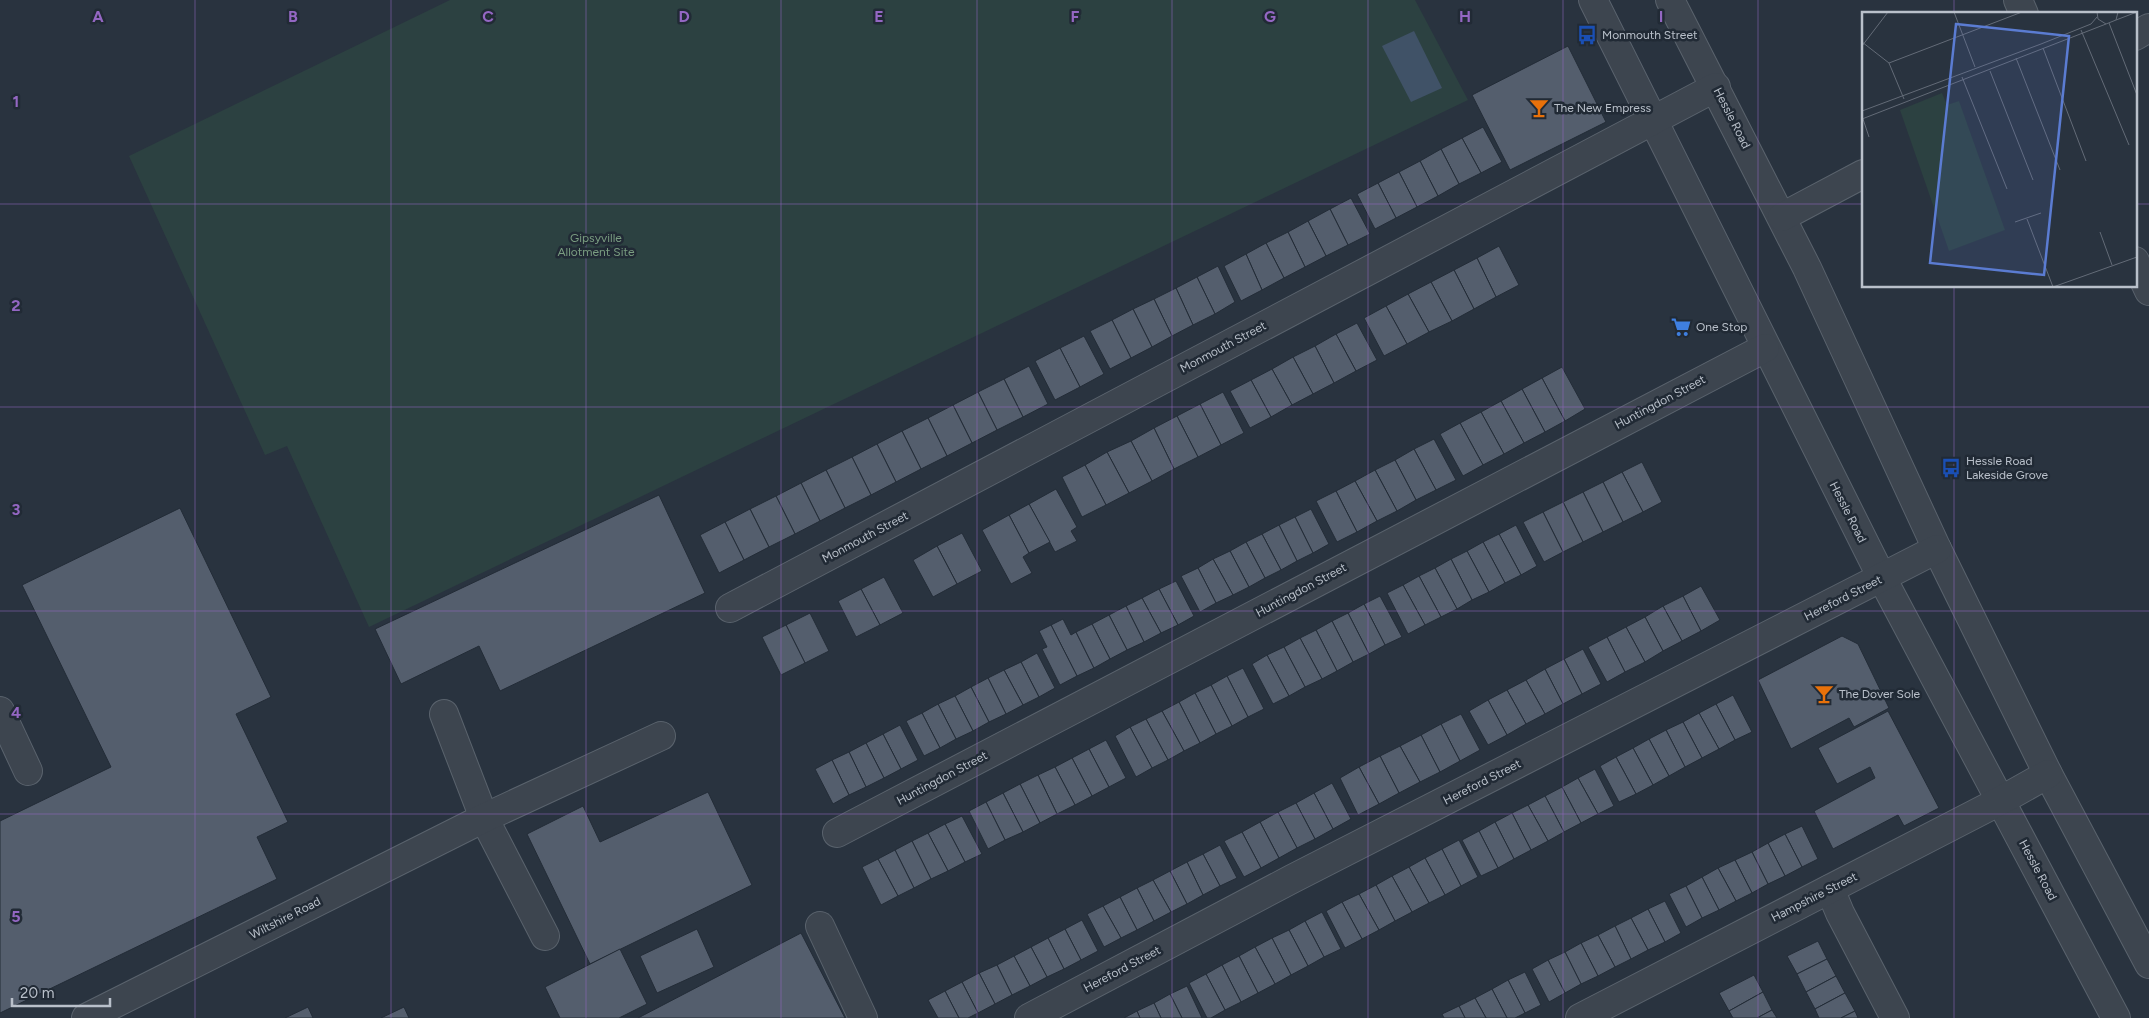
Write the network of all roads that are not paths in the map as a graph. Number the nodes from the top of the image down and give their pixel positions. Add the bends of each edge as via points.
1 (1593, 0) edge
2 (1670, 0) edge
3 (2018, 0) edge
4 (2023, 12) edge
5 (2149, 28) edge
6 (2136, 35) edge
7 (1716, 87) junction
8 (1654, 120) junction
9 (1862, 175) edge
10 (1782, 217) junction
11 (2136, 264) edge
12 (2149, 291) edge
13 (1765, 348) junction
14 (1937, 549) junction
15 (1882, 578) junction
16 (730, 608) dead end
17 (0, 711) edge
18 (444, 714) dead end
19 (661, 736) dead end
20 (28, 771) dead end
21 (2048, 774) junction
22 (2000, 801) junction
23 (484, 818) junction
24 (837, 833) dead end
25 (1830, 889) junction
26 (820, 926) dead end
27 (545, 936) dead end
28 (2149, 964) edge
29 (86, 1018) edge
30 (863, 1018) edge
31 (1029, 1018) edge
32 (1580, 1018) edge
33 (1895, 1018) edge
34 (2116, 1018) edge

1 - 8 street, Hessle Road
2 - 7 street, Hessle Road
3 - 4 street
5 - 6 street
7 - 8 street, Monmouth Street
7 - 10 street, Hessle Road
8 - 13 street, Hessle Road
8 - 16 street, Monmouth Street
9 - 10 street
10 - 14 street, Hessle Road
11 - 12 street
13 - 15 street, Hessle Road
13 - 24 street, Huntingdon Street
14 - 15 street, Hereford Street
14 - 21 street, Hessle Road
15 - 22 street, Hessle Road
15 - 31 street, Hereford Street via 1292,879
17 - 20 street
18 - 23 street
19 - 23 street, Wiltshire Road
21 - 22 street, Hampshire Street
21 - 28 street, Hessle Road
22 - 25 street, Hampshire Street
22 - 34 street, Hessle Road
23 - 27 street
23 - 29 street, Wiltshire Road
25 - 32 street, Hampshire Street
25 - 33 street
26 - 30 street

